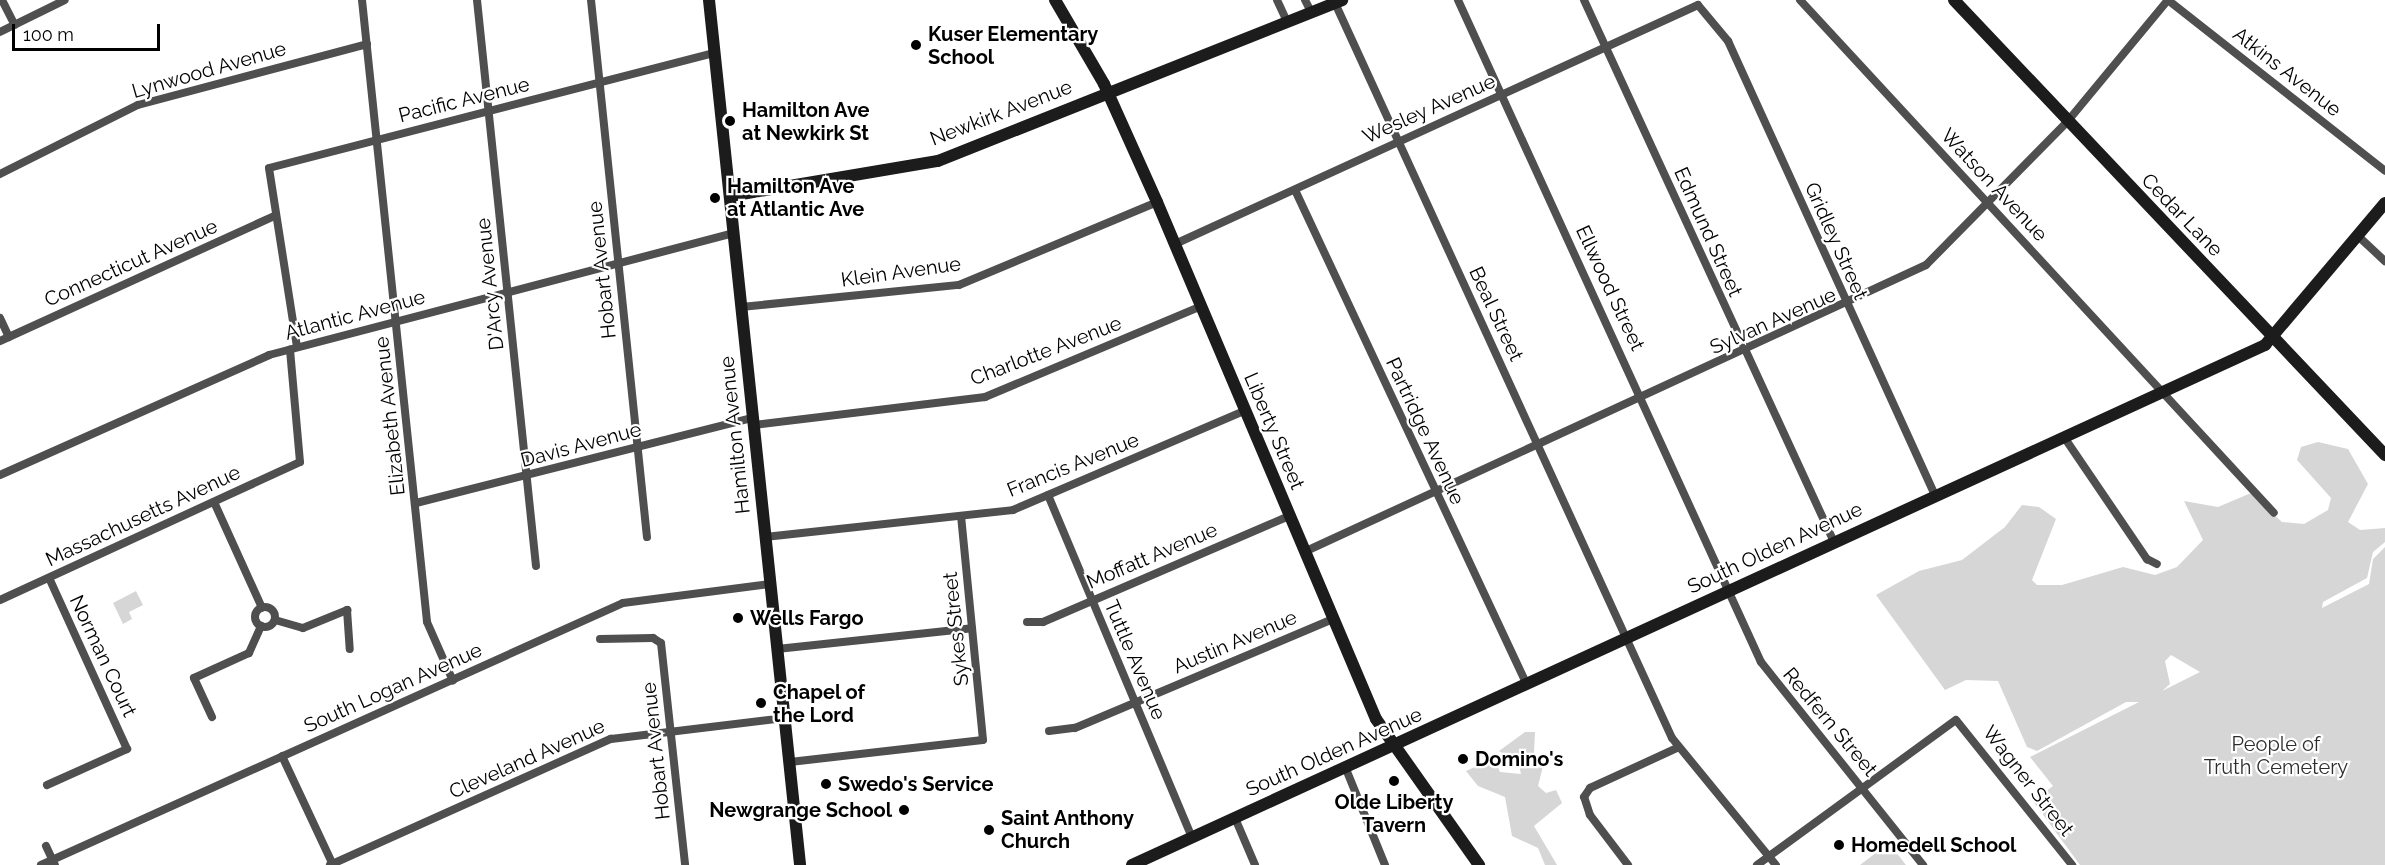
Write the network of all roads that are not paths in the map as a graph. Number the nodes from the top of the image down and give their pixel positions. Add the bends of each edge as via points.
1 (2, 0) edge
2 (65, 0) edge
3 (362, 0) edge
4 (477, 0) edge
5 (591, 0) edge
6 (709, 0) edge
7 (1055, 0) edge
8 (1276, 0) edge
9 (1305, 0) edge
10 (1458, 0) edge
11 (1584, 0) edge
12 (1800, 0) edge
13 (1954, 0) edge
14 (2168, 0) edge
15 (1339, 1) edge
16 (1698, 5) joint
17 (1311, 12) junction
18 (1287, 21) junction
19 (15, 25) junction
20 (0, 32) edge
21 (367, 44) junction
22 (1606, 47) junction
23 (715, 53) junction
24 (600, 83) junction
25 (1108, 92) junction
26 (1501, 95) junction
27 (489, 111) junction
28 (2067, 122) junction
29 (377, 140) junction
30 (1398, 140) junction
31 (2385, 171) edge
32 (0, 174) edge
33 (1294, 190) junction
34 (730, 195) junction
35 (1157, 202) junction
36 (1988, 203) junction
37 (2385, 203) edge
38 (276, 215) junction
39 (734, 233) junction
40 (2358, 236) junction
41 (1175, 244) junction
42 (2385, 261) edge
43 (618, 263) junction
44 (508, 292) junction
45 (1201, 306) junction
46 (1847, 306) junction
47 (741, 307) junction
48 (0, 318) edge
49 (397, 321) junction
50 (9, 337) junction
51 (2273, 339) junction
52 (0, 341) edge
53 (294, 348) junction
54 (1744, 352) junction
55 (2164, 393) junction
56 (1643, 399) junction
57 (1244, 411) junction
58 (753, 422) junction
59 (2064, 437) junction
60 (1539, 445) junction
61 (637, 447) junction
62 (2385, 455) edge
63 (0, 475) edge
64 (526, 477) junction
65 (1435, 493) junction
66 (1048, 495) junction
67 (1935, 496) junction
68 (214, 502) junction
69 (416, 503) junction
70 (2274, 513) dead end
71 (961, 516) junction
72 (1289, 516) junction
73 (646, 537) dead end
74 (765, 537) junction
75 (1834, 542) junction
76 (1304, 552) junction
77 (2157, 564) dead end
78 (536, 566) dead end
79 (49, 578) junction
80 (770, 584) junction
81 (1731, 590) junction
82 (1092, 599) junction
83 (0, 600) edge
84 (261, 608) junction
85 (1333, 619) junction
86 (275, 620) junction
87 (1028, 622) dead end
88 (261, 626) junction
89 (972, 628) junction
90 (600, 639) dead end
91 (1627, 639) junction
92 (350, 649) dead end
93 (777, 650) junction
94 (453, 681) junction
95 (1527, 685) junction
96 (1135, 703) junction
97 (212, 717) dead end
98 (784, 718) junction
99 (669, 731) junction
100 (1049, 731) dead end
101 (1393, 747) junction
102 (1677, 748) junction
103 (282, 756) junction
104 (790, 762) junction
105 (1346, 769) junction
106 (47, 785) dead end
107 (1863, 786) junction
108 (1235, 818) junction
109 (1192, 837) junction
110 (46, 846) dead end
111 (1769, 856) junction
112 (54, 862) edge
113 (41, 865) edge
114 (332, 865) edge
115 (685, 865) edge
116 (800, 865) edge
117 (1132, 865) edge
118 (1255, 865) edge
119 (1385, 865) edge
120 (1479, 865) edge
121 (1628, 865) edge
122 (1757, 865) edge
123 (1776, 865) edge
124 (1923, 865) edge
125 (2072, 865) edge

1 - 19 street
2 - 19 street
3 - 21 street, Elizabeth Avenue
4 - 27 street, D'Arcy Avenue
5 - 24 street, Hobart Avenue
6 - 23 main road, Hamilton Avenue
7 - 25 main road, Liberty Street
8 - 18 street
9 - 17 street
10 - 26 street, Ellwood Street
11 - 22 street, Edmund Street
12 - 36 street, Watson Avenue
13 - 28 main road, Cedar Lane
14 - 28 street, Sylvan Avenue
14 - 31 street, Atkins Avenue
15 - 17 main road, Newkirk Avenue
15 - 30 street, Beal Street
16 - 22 street, Wesley Avenue
16 - 46 street, Gridley Street via 1728,41
17 - 18 main road, Newkirk Avenue
18 - 25 main road, Newkirk Avenue
19 - 20 street
21 - 29 street, Elizabeth Avenue
21 - 32 street, Lynwood Avenue via 146,102
22 - 26 street, Wesley Avenue
22 - 54 street, Edmund Street
23 - 24 street, Pacific Avenue
23 - 34 main road, Hamilton Avenue
24 - 27 street, Pacific Avenue
24 - 43 street, Hobart Avenue
25 - 34 main road, Newkirk Avenue via 938,161
25 - 35 main road, Liberty Street
26 - 30 street, Wesley Avenue
26 - 56 street, Ellwood Street
27 - 29 street, Pacific Avenue
27 - 44 street, D'Arcy Avenue
28 - 36 street, Sylvan Avenue
28 - 51 main road, Cedar Lane
29 - 38 street, Pacific Avenue via 269,168
29 - 49 street, Elizabeth Avenue
30 - 33 street, Wesley Avenue
30 - 60 street, Beal Street
33 - 41 street, Wesley Avenue
33 - 65 street, Partridge Avenue
34 - 39 main road, Hamilton Avenue
35 - 41 main road, Liberty Street
35 - 47 street, Klein Avenue via 959,285
36 - 46 street, Sylvan Avenue via 1926,266
36 - 55 street, Watson Avenue
37 - 40 main road, South Olden Avenue
38 - 50 street, Connecticut Avenue
38 - 53 street
39 - 43 street, Atlantic Avenue
39 - 47 main road, Hamilton Avenue
40 - 42 street
40 - 51 main road, South Olden Avenue
41 - 45 main road, Liberty Street
43 - 44 street, Atlantic Avenue
43 - 61 street, Hobart Avenue
44 - 49 street, Atlantic Avenue
44 - 64 street, D'Arcy Avenue
45 - 57 main road, Liberty Street
45 - 58 street, Charlotte Avenue via 985,397
46 - 54 street, Sylvan Avenue
46 - 67 street, Gridley Street
47 - 58 main road, Hamilton Avenue
48 - 50 street
49 - 53 street, Atlantic Avenue
49 - 69 street, Elizabeth Avenue
50 - 52 street, Connecticut Avenue
51 - 55 main road, South Olden Avenue
51 - 62 main road, Cedar Lane
53 - 63 street, Atlantic Avenue
53 - 68 street, Massachusetts Avenue via 300,462
54 - 56 street, Sylvan Avenue
54 - 75 street, Edmund Street
55 - 59 main road, South Olden Avenue
55 - 70 street, Watson Avenue
56 - 60 street, Sylvan Avenue
56 - 81 street, Ellwood Street
57 - 66 street, Francis Avenue
57 - 72 main road, Liberty Street
58 - 61 street, Davis Avenue
58 - 74 main road, Hamilton Avenue
59 - 67 main road, South Olden Avenue
59 - 77 street via 2143,553
60 - 65 street, Sylvan Avenue
60 - 91 street, Beal Street
61 - 64 street, Davis Avenue
61 - 73 street, Hobart Avenue
64 - 69 street, Davis Avenue
64 - 78 street, D'Arcy Avenue
65 - 76 street, Sylvan Avenue
65 - 95 street, Partridge Avenue
66 - 71 street, Francis Avenue via 1013,510
66 - 82 street, Tuttle Avenue
67 - 75 main road, South Olden Avenue
68 - 79 street, Massachusetts Avenue
68 - 84 street
69 - 94 street, Elizabeth Avenue via 427,621
71 - 74 street, Francis Avenue
71 - 89 street, Sykes Street
72 - 76 main road, Liberty Street
72 - 82 street, Moffatt Avenue
74 - 80 main road, Hamilton Avenue
75 - 81 main road, South Olden Avenue
76 - 85 main road, Liberty Street
79 - 83 street, Massachusetts Avenue
79 - 106 street, Norman Court via 127,749
80 - 93 main road, Hamilton Avenue
80 - 94 street, South Logan Avenue via 640,597
81 - 91 main road, South Olden Avenue
81 - 107 street, Redfern Street via 1771,679
82 - 87 street, Moffatt Avenue via 1042,622
82 - 96 street, Tuttle Avenue
84 - 86 street via 273,610
84 - 88 street via 255,617
85 - 96 street, Austin Avenue
85 - 101 main road, Liberty Street
86 - 88 street
86 - 92 street via 303,628 347,610
88 - 97 street via 249,653 194,678
89 - 93 street
89 - 104 street, Sykes Street via 983,740
90 - 99 street, Hobart Avenue via 653,638 661,643
91 - 95 main road, South Olden Avenue
91 - 102 street, Beal Street
93 - 98 main road, Hamilton Avenue
94 - 103 street, South Logan Avenue
95 - 101 main road, South Olden Avenue
96 - 100 street, Austin Avenue via 1075,728
96 - 109 street, Tuttle Avenue
98 - 99 street, Cleveland Avenue
98 - 104 main road, Hamilton Avenue
99 - 114 street, Cleveland Avenue via 611,739
99 - 115 street, Hobart Avenue
101 - 105 main road, South Olden Avenue
101 - 120 main road, Liberty Street
102 - 111 street, Beal Street
102 - 121 street via 1590,788 1584,797
103 - 112 street, South Logan Avenue
103 - 114 street
104 - 116 main road, Hamilton Avenue
105 - 108 main road, South Olden Avenue
105 - 119 street
107 - 111 street
107 - 124 street, Redfern Street
107 - 125 street, Wagner Street via 1956,720
108 - 109 main road, South Olden Avenue
108 - 118 street
109 - 117 main road, South Olden Avenue
110 - 112 street
111 - 122 street
111 - 123 street, Beal Street
112 - 113 street, South Logan Avenue

